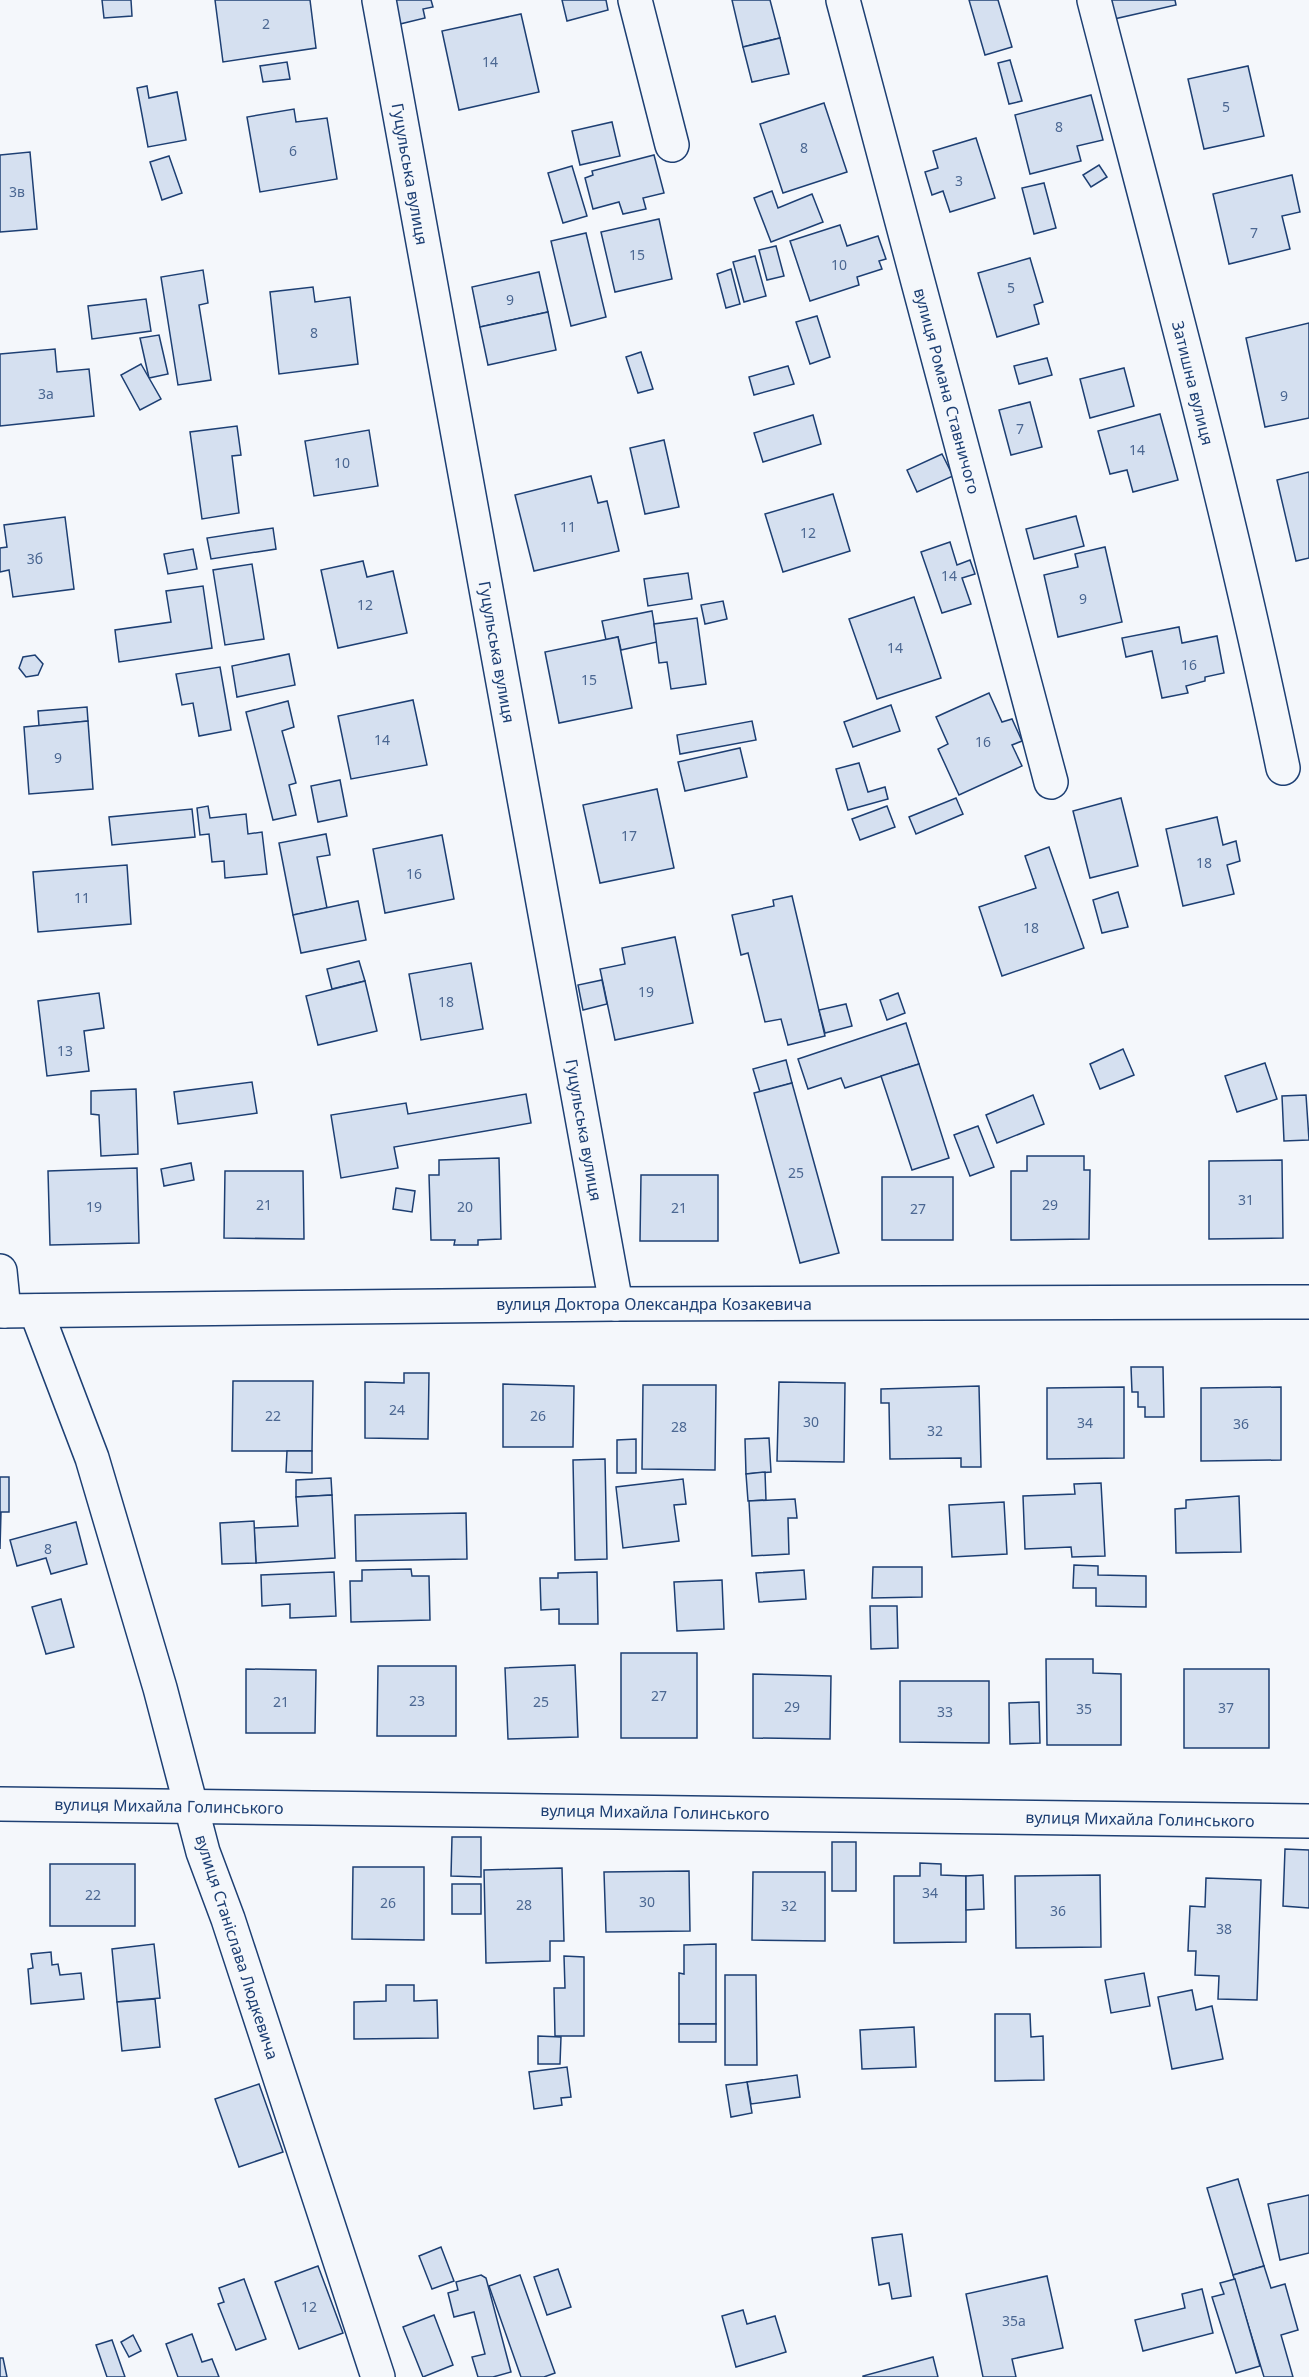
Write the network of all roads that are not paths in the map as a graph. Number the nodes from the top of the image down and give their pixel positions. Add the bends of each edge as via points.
1 (379, 0) edge
2 (635, 0) edge
3 (843, 0) edge
4 (1094, 0) edge
5 (672, 145) dead end
6 (1283, 768) dead end
7 (1051, 783) dead end
8 (0, 1271) edge
9 (1309, 1302) edge
10 (616, 1304) junction
11 (13, 1311) edge
12 (0, 1804) edge
13 (193, 1806) junction
14 (1309, 1821) edge
15 (378, 2377) edge

1 - 10 street, Гуцульська вулиця
2 - 5 street
3 - 7 street, вулиця Романа Ставничого
4 - 6 street, Затишна вулиця via 1202,415
8 - 11 street, вулиця Станіслава Людкевича
9 - 10 street, вулиця Доктора Олександра Козакевича
10 - 11 street, вулиця Доктора Олександра Козакевича
11 - 13 street, вулиця Станіслава Людкевича via 92,1458
12 - 13 street, вулиця Михайла Голинського
13 - 14 street, вулиця Михайла Голинського
13 - 15 street, вулиця Станіслава Людкевича via 203,1852

